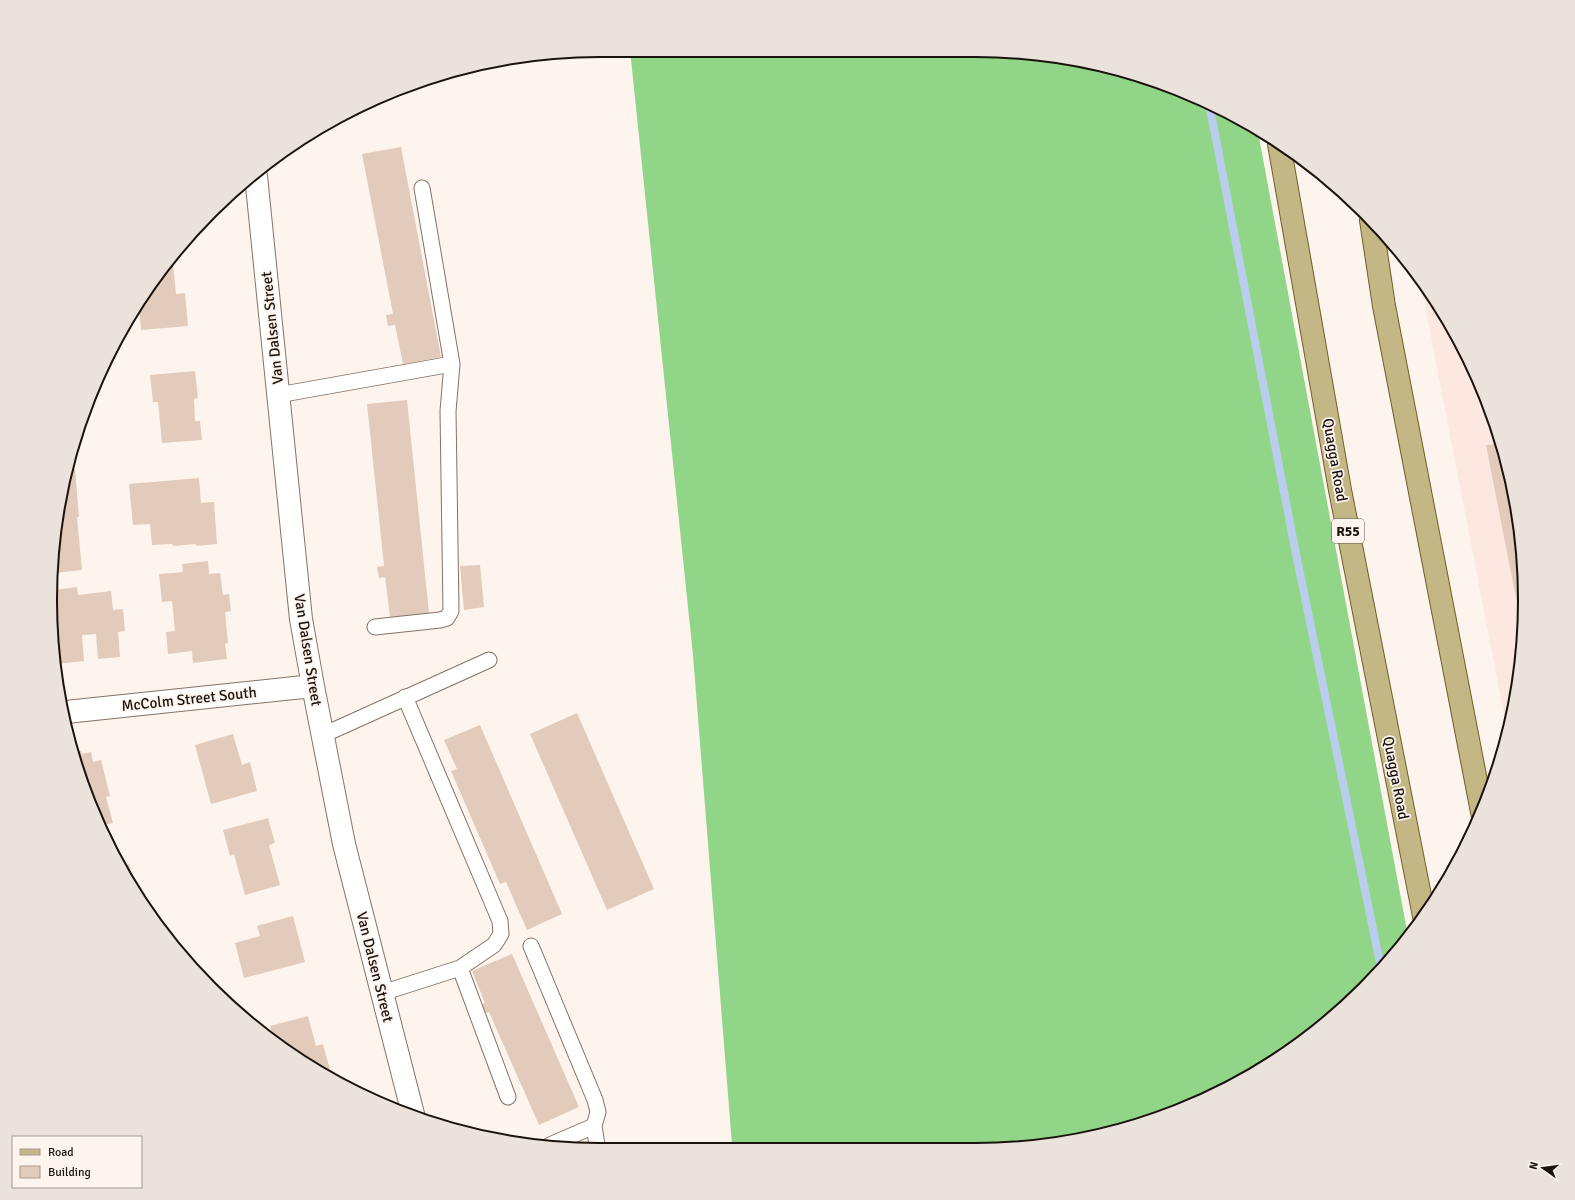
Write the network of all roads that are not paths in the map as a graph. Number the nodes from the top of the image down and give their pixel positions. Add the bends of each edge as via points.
1 (1280, 151) edge
2 (256, 180) edge
3 (422, 188) dead end
4 (1373, 231) edge
5 (452, 364) junction
6 (278, 395) junction
7 (375, 627) dead end
8 (489, 660) dead end
9 (313, 686) junction
10 (405, 697) junction
11 (68, 712) edge
12 (323, 735) junction
13 (1480, 800) edge
14 (1422, 907) edge
15 (531, 946) dead end
16 (460, 968) junction
17 (382, 993) junction
18 (508, 1097) dead end
19 (412, 1109) edge
20 (594, 1126) junction
21 (558, 1141) edge
22 (597, 1143) edge

1 - 14 main road, Quagga Road / R55 via 1340,490
2 - 6 street, Van Dalsen Street
3 - 5 lane
4 - 13 main road via 1384,306
5 - 6 lane
5 - 7 lane via 448,411 451,611 447,618 440,620
6 - 9 street, Van Dalsen Street via 301,619
8 - 10 lane
9 - 11 street, McColm Street South
9 - 12 street, Van Dalsen Street
10 - 12 lane
10 - 16 lane via 500,921 501,934 494,945
12 - 17 street, Van Dalsen Street via 344,844
15 - 20 lane via 595,1100 598,1112
16 - 17 lane
16 - 18 lane
17 - 19 street, Van Dalsen Street
20 - 21 lane
20 - 22 lane

